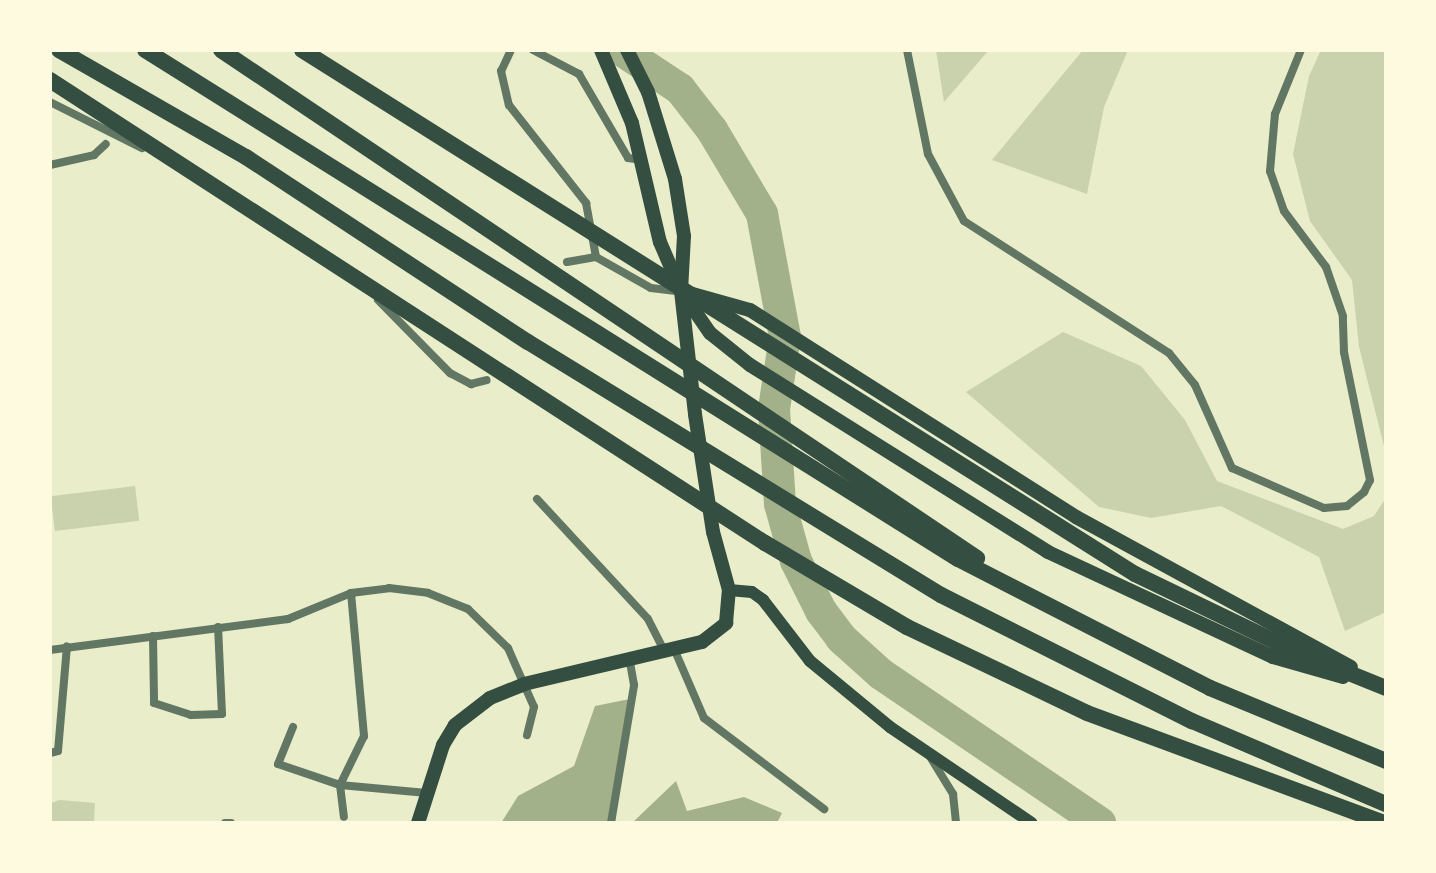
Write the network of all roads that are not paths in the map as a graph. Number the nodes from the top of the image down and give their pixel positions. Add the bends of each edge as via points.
1 (59, 50) edge
2 (145, 50) edge
3 (221, 50) edge
4 (302, 50) edge
5 (511, 50) edge
6 (533, 50) edge
7 (601, 50) edge
8 (627, 50) edge
9 (907, 50) edge
10 (1301, 50) edge
11 (50, 80) edge
12 (50, 102) edge
13 (106, 144) dead end
14 (643, 160) junction
15 (50, 165) edge
16 (596, 257) junction
17 (567, 262) dead end
18 (681, 291) junction
19 (487, 380) dead end
20 (537, 499) dead end
21 (729, 590) junction
22 (351, 593) junction
23 (218, 627) junction
24 (1092, 629) junction
25 (153, 636) junction
26 (67, 646) junction
27 (50, 650) edge
28 (670, 652) junction
29 (630, 662) junction
30 (524, 684) junction
31 (1386, 688) edge
32 (293, 727) dead end
33 (527, 735) dead end
34 (50, 753) edge
35 (929, 755) junction
36 (1386, 761) edge
37 (340, 785) junction
38 (427, 793) junction
39 (1386, 804) edge
40 (824, 809) dead end
41 (344, 817) dead end
42 (418, 823) edge
43 (611, 823) edge
44 (956, 823) edge
45 (1032, 823) edge
46 (1384, 823) edge

1 - 39 highway via 271,173 823,526 1070,662
2 - 24 highway via 391,200 832,484
3 - 24 highway via 841,468
4 - 31 highway via 846,397 1135,574 1292,650
5 - 16 street via 501,71 509,105 586,203
6 - 14 street via 579,74 628,158
7 - 14 main road
8 - 18 main road via 664,137 684,236
9 - 10 street via 928,154 964,221 1169,353 1195,385 1232,468 1324,508 1347,506 1370,480 1344,352 1343,316 1326,267 1284,211 1270,171 1275,114
11 - 46 highway via 752,535 907,627 1087,713
12 - 19 street via 229,196 357,282 450,373 471,384
13 - 15 street via 94,155
14 - 18 main road via 660,242
16 - 17 street
16 - 18 street via 651,288
18 - 21 main road via 713,532
18 - 31 main road via 750,310 1076,517
18 - 31 main road via 710,333 750,365 1048,552 1273,657
20 - 28 street via 648,619
21 - 28 main road via 726,623 702,642
21 - 35 main road via 752,592 763,600 810,661
22 - 23 street via 288,619
22 - 30 street via 389,588 428,593 468,609 508,648
22 - 37 street via 364,736
23 - 25 street
23 - 25 street via 222,714 191,715 154,703
24 - 36 highway via 1210,688
25 - 26 street
26 - 27 street
26 - 34 street via 58,751
28 - 29 main road
28 - 40 street via 704,718
29 - 30 main road
29 - 43 street via 634,685
30 - 33 street via 534,707
30 - 38 main road via 490,698 455,725
32 - 37 street via 278,764
35 - 44 street via 953,794
35 - 45 main road
37 - 38 street
37 - 41 street
38 - 42 main road

